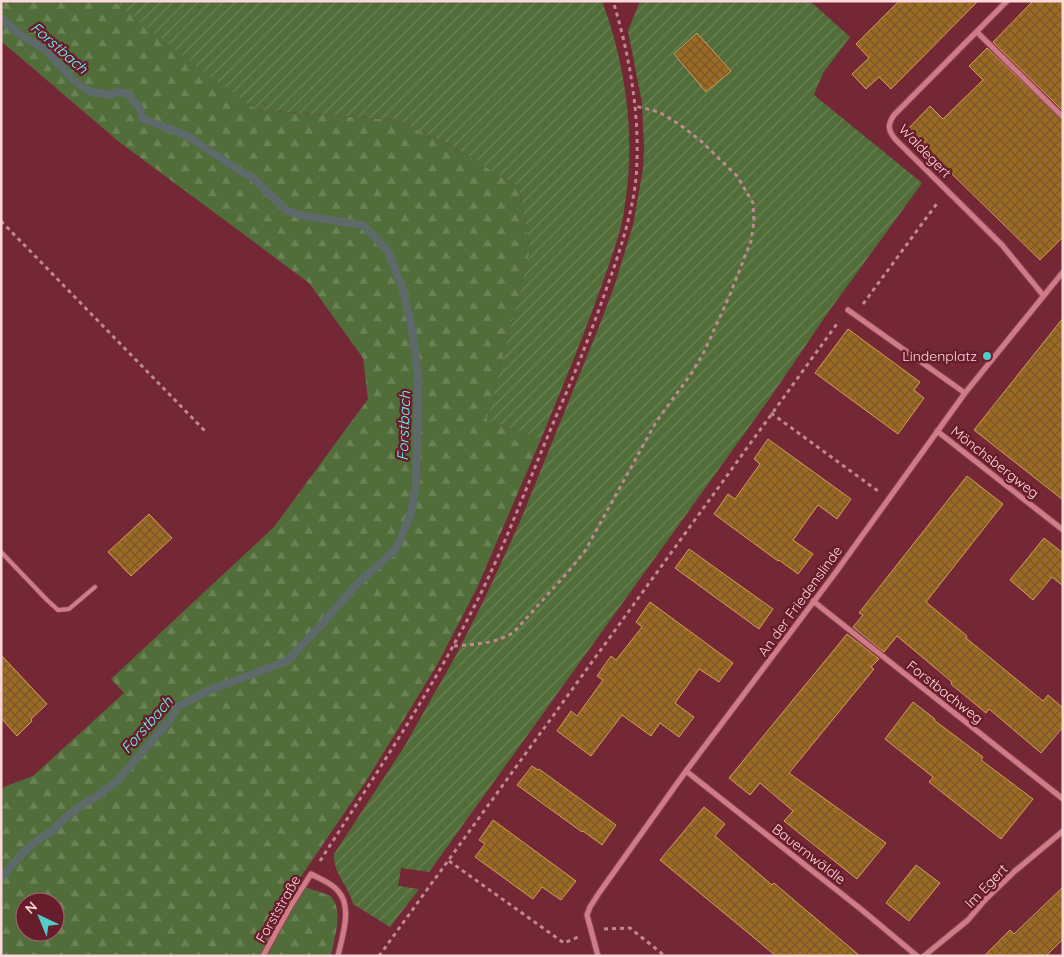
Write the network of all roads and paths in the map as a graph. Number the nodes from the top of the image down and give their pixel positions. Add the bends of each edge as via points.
1 (613, 1) edge
2 (1007, 1) edge
3 (977, 32) junction
4 (635, 106) junction
5 (1063, 117) edge
6 (947, 190) junction
7 (1, 221) edge
8 (1063, 272) edge
9 (1044, 295) junction
10 (848, 310) joint
11 (855, 315) junction
12 (965, 394) junction
13 (771, 413) junction
14 (206, 431) dead end
15 (937, 431) junction
16 (889, 499) junction
17 (1063, 530) edge
18 (1, 552) edge
19 (95, 587) dead end
20 (814, 601) junction
21 (453, 646) junction
22 (686, 771) junction
23 (1063, 799) edge
24 (1063, 831) edge
25 (449, 861) junction
26 (311, 874) junction
27 (590, 930) junction
28 (264, 956) edge
29 (338, 956) edge
30 (379, 956) edge
31 (598, 956) edge
32 (665, 956) edge
33 (917, 956) edge
34 (924, 956) edge

1 - 4 path
2 - 3 street, Waldegert
3 - 5 street
3 - 6 street, Waldegert via 894,115 889,124 896,140
4 - 21 path via 636,179 618,257 580,359 503,544
4 - 21 path via 659,112 679,124 737,176 753,203 750,241 701,358 656,422 581,558 514,632 502,639
6 - 9 street, Waldegert via 1002,245
6 - 11 path
7 - 14 path
8 - 9 street, An der Friedenslinde
9 - 12 street, An der Friedenslinde
10 - 11 street
10 - 13 path
11 - 12 street
12 - 15 street, An der Friedenslinde
13 - 16 path
13 - 25 path
15 - 16 street, An der Friedenslinde
15 - 17 street, Mönchsbergweg
16 - 20 street, An der Friedenslinde
18 - 19 lane via 58,610 69,609
20 - 22 street, An der Friedenslinde
20 - 23 street, Forstbachweg
21 - 26 path via 397,742
22 - 27 street, An der Friedenslinde via 590,907 587,915
22 - 33 street, Bauernwäldle
24 - 34 street, Im Egert via 1009,877 968,920
25 - 27 path via 564,943
25 - 30 path
26 - 28 street, Forststraße
26 - 29 street via 335,888 344,902
27 - 31 street, An der Friedenslinde
27 - 32 path via 630,928

